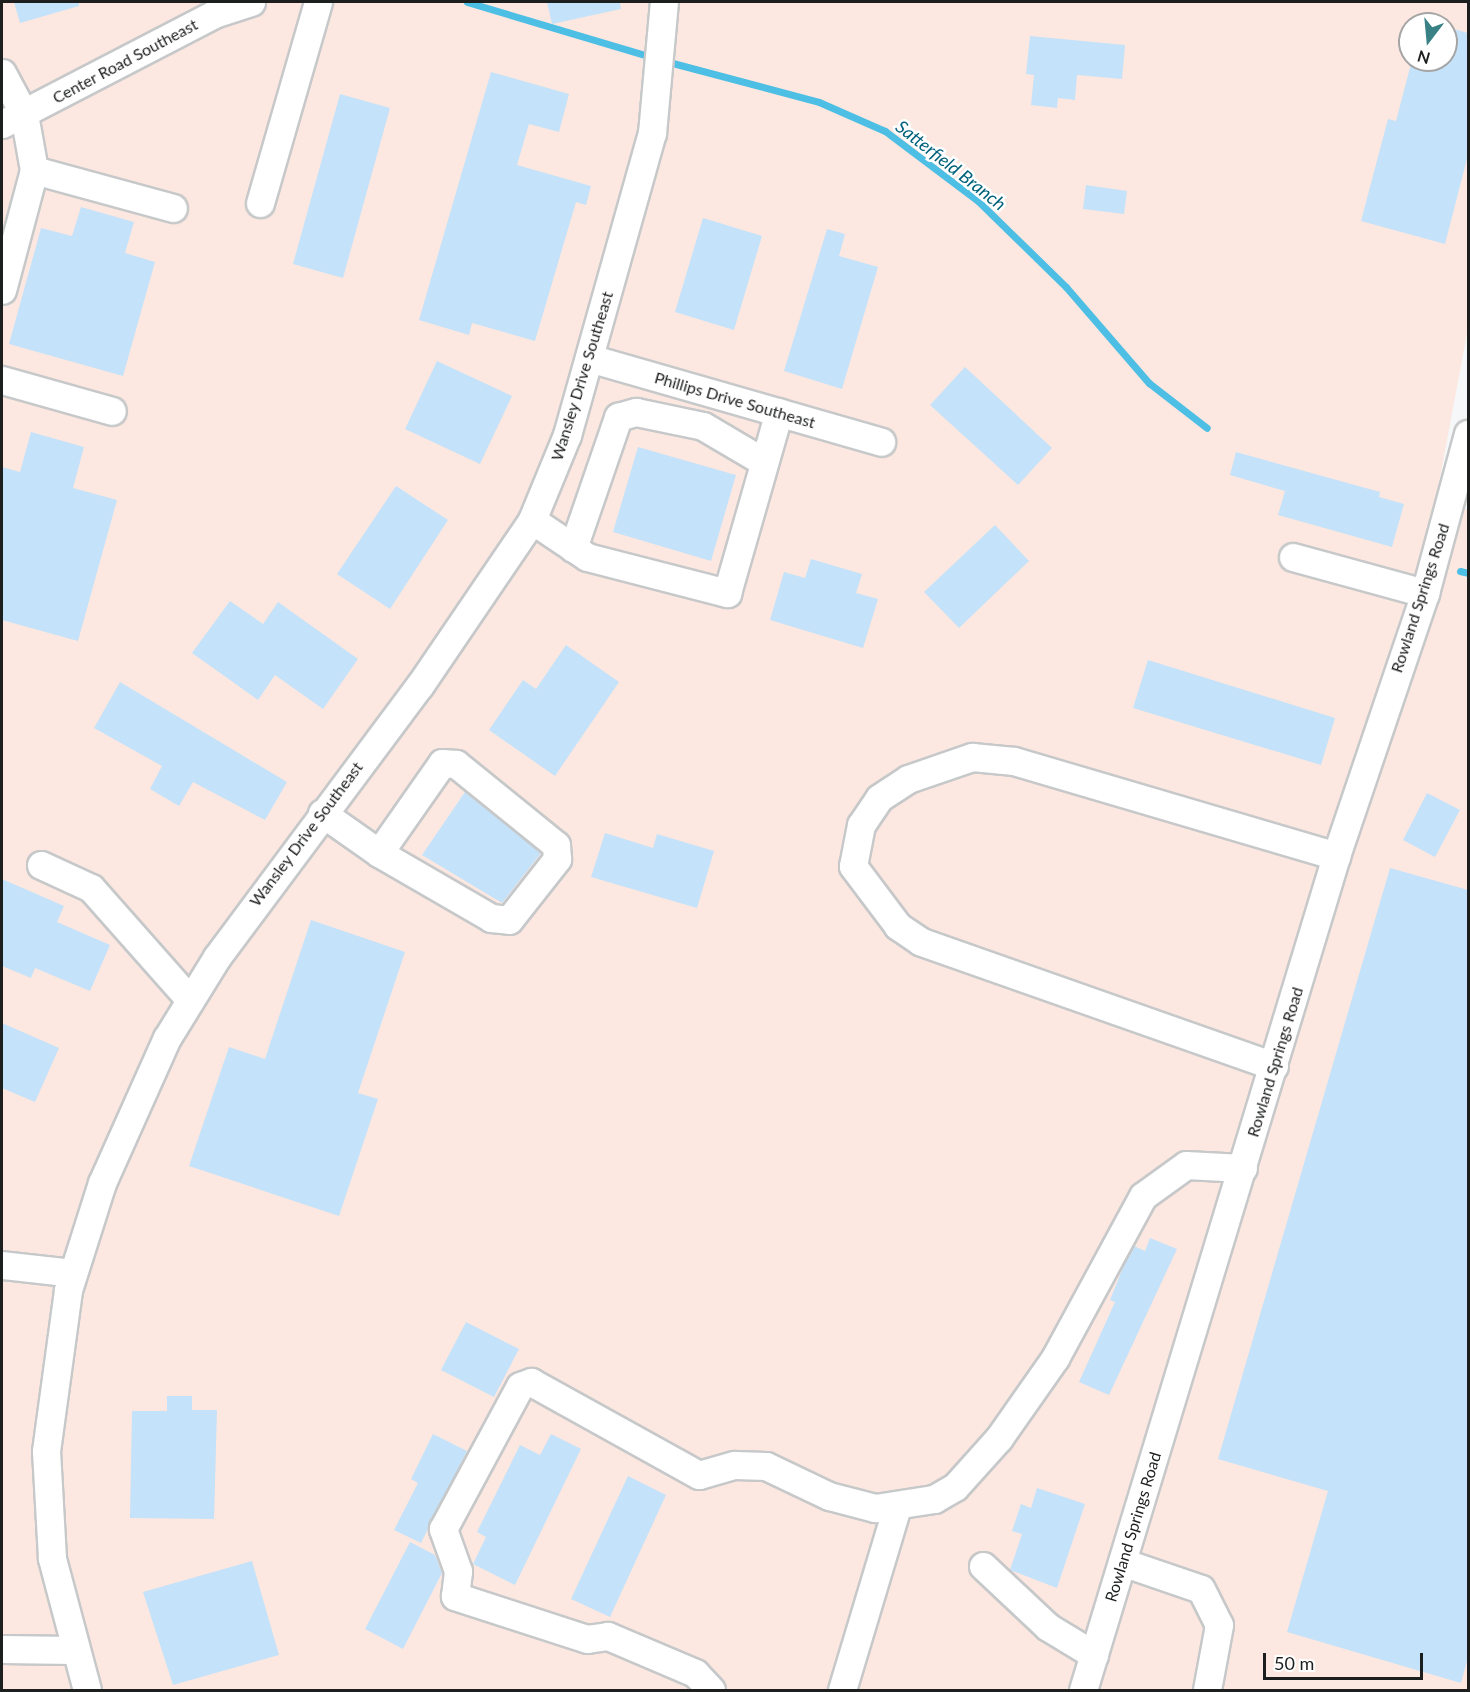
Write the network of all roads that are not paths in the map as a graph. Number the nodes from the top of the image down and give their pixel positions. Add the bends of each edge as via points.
1 (251, 2) edge
2 (318, 2) edge
3 (664, 2) edge
4 (2, 73) edge
5 (13, 119) edge
6 (34, 170) junction
7 (260, 203) dead end
8 (173, 208) dead end
9 (2, 290) edge
10 (589, 358) junction
11 (2, 380) edge
12 (112, 411) dead end
13 (779, 412) junction
14 (1468, 434) edge
15 (881, 442) dead end
16 (765, 462) junction
17 (532, 520) junction
18 (573, 548) junction
19 (1293, 557) dead end
20 (1425, 593) junction
21 (322, 813) junction
22 (379, 853) junction
23 (1336, 856) junction
24 (41, 865) dead end
25 (190, 1000) junction
26 (1274, 1066) junction
27 (1243, 1168) junction
28 (2, 1265) edge
29 (73, 1273) junction
30 (897, 1507) junction
31 (1122, 1562) junction
32 (982, 1566) dead end
33 (2, 1648) edge
34 (73, 1650) junction
35 (1094, 1655) junction
36 (87, 1690) edge
37 (711, 1690) edge
38 (842, 1690) edge
39 (1083, 1690) edge
40 (1207, 1690) edge

1 - 5 street, Center Road Southeast via 214,14
2 - 7 street
3 - 10 street, Wansley Drive Southeast via 652,133
4 - 5 street
5 - 6 street
6 - 8 street
6 - 9 street
10 - 13 street, Phillips Drive Southeast
10 - 17 street, Wansley Drive Southeast via 567,435
11 - 12 street
13 - 15 street, Phillips Drive Southeast
13 - 16 street
14 - 20 street, Rowland Springs Road
16 - 18 street via 703,426 636,412 618,417
16 - 18 street via 727,593 656,579
17 - 18 street
17 - 21 street, Wansley Drive Southeast via 420,685
19 - 20 street
20 - 23 street, Rowland Springs Road
21 - 22 street
21 - 25 street, Wansley Drive Southeast via 249,909
22 - 22 street via 491,918 509,920 557,859 556,845 449,764 442,764
23 - 26 street, Rowland Springs Road
23 - 26 street via 1014,761 972,757 908,779 879,798 861,825 853,866 898,926 920,941
24 - 25 street via 92,888
25 - 29 street, Wansley Drive Southeast via 128,1121
26 - 27 street, Rowland Springs Road
27 - 30 street via 1186,1165 1143,1196 1055,1358 999,1438 955,1487 934,1499
27 - 31 street, Rowland Springs Road
28 - 29 street
29 - 34 street, Wansley Drive Southeast via 57,1342 46,1451 52,1558
30 - 37 street via 875,1508 829,1496 766,1466 735,1464 699,1475 531,1382 520,1386 443,1529 458,1571 455,1596 587,1639 608,1636 695,1673
30 - 38 street
31 - 35 street, Rowland Springs Road
31 - 40 street via 1201,1588 1219,1625
32 - 35 street via 1048,1627
33 - 34 street
34 - 36 street, Wansley Drive Southeast
35 - 39 street, Rowland Springs Road

